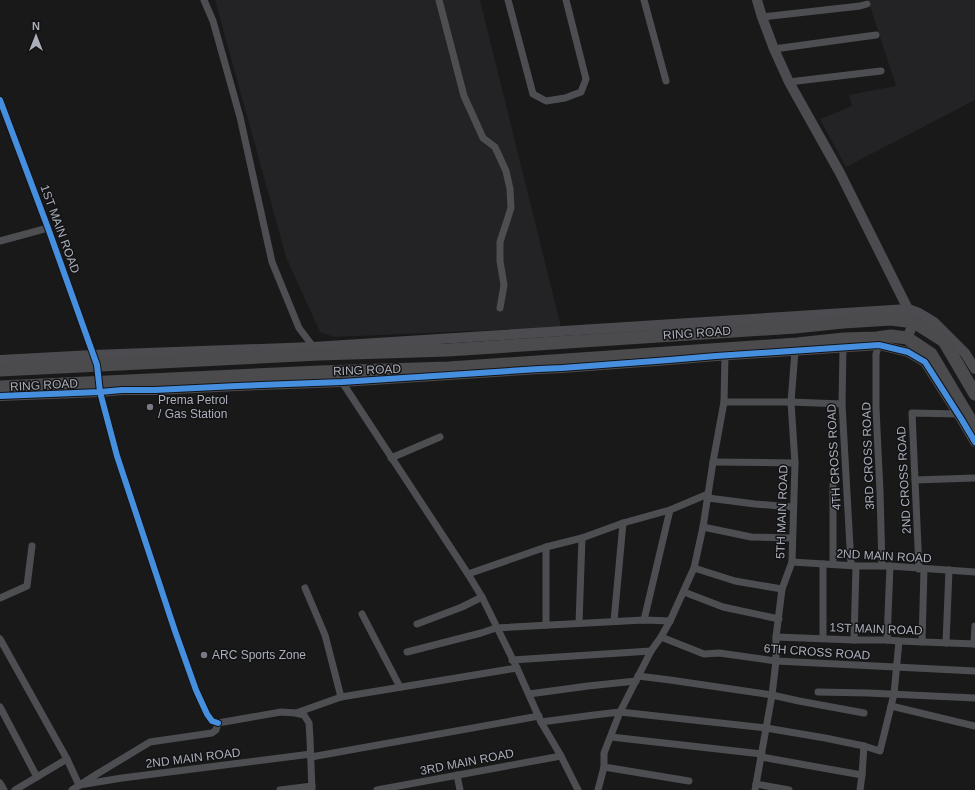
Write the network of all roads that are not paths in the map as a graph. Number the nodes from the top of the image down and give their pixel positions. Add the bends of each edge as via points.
1 (204, 0) edge
2 (438, 0) edge
3 (508, 0) edge
4 (566, 0) edge
5 (644, 0) edge
6 (757, 0) edge
7 (867, 4) dead end
8 (762, 17) junction
9 (876, 35) dead end
10 (774, 49) junction
11 (881, 71) dead end
12 (666, 81) dead end
13 (789, 82) junction
14 (0, 100) edge
15 (48, 228) junction
16 (0, 241) edge
17 (500, 308) dead end
18 (908, 310) junction
19 (914, 322) junction
20 (907, 338) junction
21 (878, 345) junction
22 (844, 348) junction
23 (316, 350) junction
24 (795, 351) junction
25 (725, 355) junction
26 (0, 360) edge
27 (95, 360) junction
28 (975, 369) edge
29 (0, 370) edge
30 (328, 371) junction
31 (342, 382) junction
32 (0, 387) edge
33 (100, 387) junction
34 (975, 394) edge
35 (0, 396) edge
36 (724, 402) junction
37 (792, 402) junction
38 (842, 404) junction
39 (958, 414) junction
40 (975, 428) edge
41 (440, 437) dead end
42 (975, 442) edge
43 (391, 458) junction
44 (713, 462) junction
45 (795, 463) junction
46 (975, 478) edge
47 (915, 480) junction
48 (833, 485) dead end
49 (708, 496) junction
50 (793, 507) junction
51 (670, 510) junction
52 (623, 523) junction
53 (703, 527) junction
54 (582, 538) junction
55 (792, 538) junction
56 (32, 546) dead end
57 (546, 547) junction
58 (792, 562) junction
59 (823, 564) junction
60 (832, 564) junction
61 (854, 566) junction
62 (886, 566) junction
63 (694, 568) junction
64 (922, 569) junction
65 (949, 570) junction
66 (975, 572) edge
67 (468, 574) junction
68 (306, 588) dead end
69 (782, 589) junction
70 (684, 592) junction
71 (482, 597) junction
72 (0, 598) edge
73 (362, 614) dead end
74 (779, 619) junction
75 (644, 620) junction
76 (614, 621) junction
77 (670, 621) junction
78 (579, 623) junction
79 (417, 624) dead end
80 (546, 624) junction
81 (975, 626) edge
82 (496, 628) junction
83 (661, 637) junction
84 (776, 637) junction
85 (823, 638) junction
86 (0, 639) edge
87 (854, 640) junction
88 (887, 640) junction
89 (899, 641) junction
90 (922, 642) junction
91 (946, 643) junction
92 (975, 644) edge
93 (651, 651) junction
94 (407, 652) dead end
95 (512, 660) junction
96 (776, 662) junction
97 (517, 668) junction
98 (897, 668) junction
99 (975, 671) edge
100 (637, 679) junction
101 (400, 687) junction
102 (818, 692) dead end
103 (529, 694) junction
104 (894, 694) junction
105 (772, 695) junction
106 (341, 697) junction
107 (975, 698) edge
108 (891, 706) junction
109 (0, 707) edge
110 (296, 712) junction
111 (620, 712) junction
112 (864, 713) dead end
113 (540, 719) junction
114 (218, 723) junction
115 (975, 726) edge
116 (766, 728) junction
117 (611, 737) junction
118 (864, 746) junction
119 (311, 756) junction
120 (561, 756) junction
121 (761, 756) junction
122 (67, 759) junction
123 (604, 767) junction
124 (457, 775) junction
125 (862, 775) junction
126 (37, 777) junction
127 (689, 781) dead end
128 (0, 783) edge
129 (79, 785) junction
130 (756, 787) edge
131 (312, 788) edge
132 (4, 790) edge
133 (15, 790) edge
134 (72, 790) edge
135 (280, 790) edge
136 (377, 790) edge
137 (460, 790) edge
138 (578, 790) edge
139 (598, 790) edge
140 (788, 790) edge
141 (860, 790) edge

1 - 23 street via 213,21 240,117 272,262 299,328
2 - 17 street via 464,96 483,138 495,147 506,171 510,189 511,208 500,242 504,285
3 - 4 street via 533,94 546,101 581,92 586,79
5 - 12 street
6 - 8 street
7 - 8 street
8 - 10 street
9 - 10 street
10 - 13 street
11 - 13 street
13 - 18 street via 840,173
14 - 15 street, 1ST MAIN ROAD
15 - 16 street
15 - 27 street, 1ST MAIN ROAD
18 - 19 street
18 - 23 street
18 - 28 street via 934,322 965,353
19 - 20 street
19 - 23 highway, RING ROAD via 891,319 448,350
19 - 34 highway, RING ROAD via 944,341
20 - 30 highway, RING ROAD via 891,336 844,339 448,368
20 - 40 highway, RING ROAD via 931,354
21 - 22 street
21 - 39 street via 908,352 925,362
21 - 62 street, 3RD CROSS ROAD via 876,408
22 - 24 street
22 - 38 street, 4TH CROSS ROAD
23 - 27 highway, RING ROAD
24 - 25 street
24 - 37 street, 5TH MAIN ROAD
25 - 31 street
25 - 36 street
26 - 27 street
27 - 29 highway, RING ROAD
27 - 33 street, 1ST MAIN ROAD
30 - 31 street
30 - 33 highway, RING ROAD
31 - 33 street via 155,390
31 - 43 street
32 - 33 highway, RING ROAD
33 - 35 street
33 - 114 street, 1ST MAIN ROAD via 117,456 177,639 207,714 212,721
36 - 37 street
36 - 44 street
37 - 38 street
37 - 45 street, 5TH MAIN ROAD
38 - 61 street, 4TH CROSS ROAD
39 - 42 street
39 - 47 street, 2ND CROSS ROAD via 912,413
41 - 43 street
43 - 67 street
44 - 45 street
44 - 49 street
45 - 50 street, 5TH MAIN ROAD
46 - 47 street
47 - 64 street, 2ND CROSS ROAD
48 - 60 street
49 - 50 street
49 - 51 street
49 - 53 street
50 - 55 street, 5TH MAIN ROAD
51 - 52 street
51 - 75 street
52 - 54 street
52 - 76 street
53 - 55 street via 751,537
53 - 63 street
54 - 57 street
54 - 78 street
55 - 58 street, 5TH MAIN ROAD
56 - 72 street via 27,586
57 - 67 street
57 - 80 street
58 - 59 street, 2ND MAIN ROAD
58 - 69 street, 5TH MAIN ROAD
59 - 60 street, 2ND MAIN ROAD
59 - 85 street
60 - 61 street, 2ND MAIN ROAD
61 - 62 street, 2ND MAIN ROAD
61 - 87 street, 4TH CROSS ROAD
62 - 64 street, 2ND MAIN ROAD
62 - 88 street, 3RD CROSS ROAD
63 - 69 street via 735,581
63 - 70 street
64 - 65 street, 2ND MAIN ROAD
64 - 90 street, 2ND CROSS ROAD
65 - 66 street, 2ND MAIN ROAD
65 - 91 street
67 - 71 street
68 - 106 street via 325,636
69 - 74 street, 5TH MAIN ROAD
70 - 74 street via 723,608
70 - 77 street
71 - 79 street
71 - 82 street
73 - 101 street
74 - 84 street, 5TH MAIN ROAD
75 - 76 street
75 - 77 street
76 - 78 street
77 - 83 street
78 - 80 street
80 - 82 street
81 - 92 street
82 - 94 street
82 - 95 street
83 - 93 street
83 - 96 street, 6TH CROSS ROAD via 704,654 719,653
84 - 85 street, 1ST MAIN ROAD
84 - 96 street, 5TH MAIN ROAD
85 - 87 street, 1ST MAIN ROAD
86 - 122 street
87 - 88 street, 1ST MAIN ROAD
88 - 89 street, 1ST MAIN ROAD
89 - 90 street, 1ST MAIN ROAD
89 - 98 street
90 - 91 street, 1ST MAIN ROAD
91 - 92 street, 1ST MAIN ROAD
93 - 95 street
93 - 100 street
95 - 97 street
96 - 98 street, 6TH CROSS ROAD
96 - 105 street, 5TH MAIN ROAD
97 - 101 street
97 - 103 street
98 - 99 street, 6TH CROSS ROAD
98 - 104 street
100 - 103 street
100 - 105 street via 670,680
100 - 111 street
101 - 106 street
102 - 104 street
103 - 113 street
104 - 107 street
104 - 108 street
105 - 112 street
105 - 116 street, 5TH MAIN ROAD
106 - 110 street
108 - 115 street
108 - 118 street, 2ND MAIN ROAD via 880,751
109 - 126 street
110 - 114 street via 281,712
110 - 119 street via 304,715 309,723
111 - 113 street, 2ND MAIN ROAD
111 - 116 street, 2ND MAIN ROAD
111 - 117 street
113 - 119 street, 2ND MAIN ROAD
113 - 120 street
114 - 129 street via 212,733 150,742
116 - 118 street, 2ND MAIN ROAD
116 - 121 street, 5TH MAIN ROAD
117 - 121 street
117 - 123 street via 604,753
118 - 125 street
119 - 129 street, 2ND MAIN ROAD
119 - 131 street
120 - 124 street, 3RD MAIN ROAD
120 - 138 street
121 - 125 street
121 - 130 street, 5TH MAIN ROAD
122 - 126 street
122 - 129 street
123 - 127 street
123 - 139 street
124 - 136 street, 3RD MAIN ROAD
124 - 137 street
125 - 141 street
126 - 133 street
128 - 132 street
129 - 134 street
130 - 140 street
131 - 135 street

